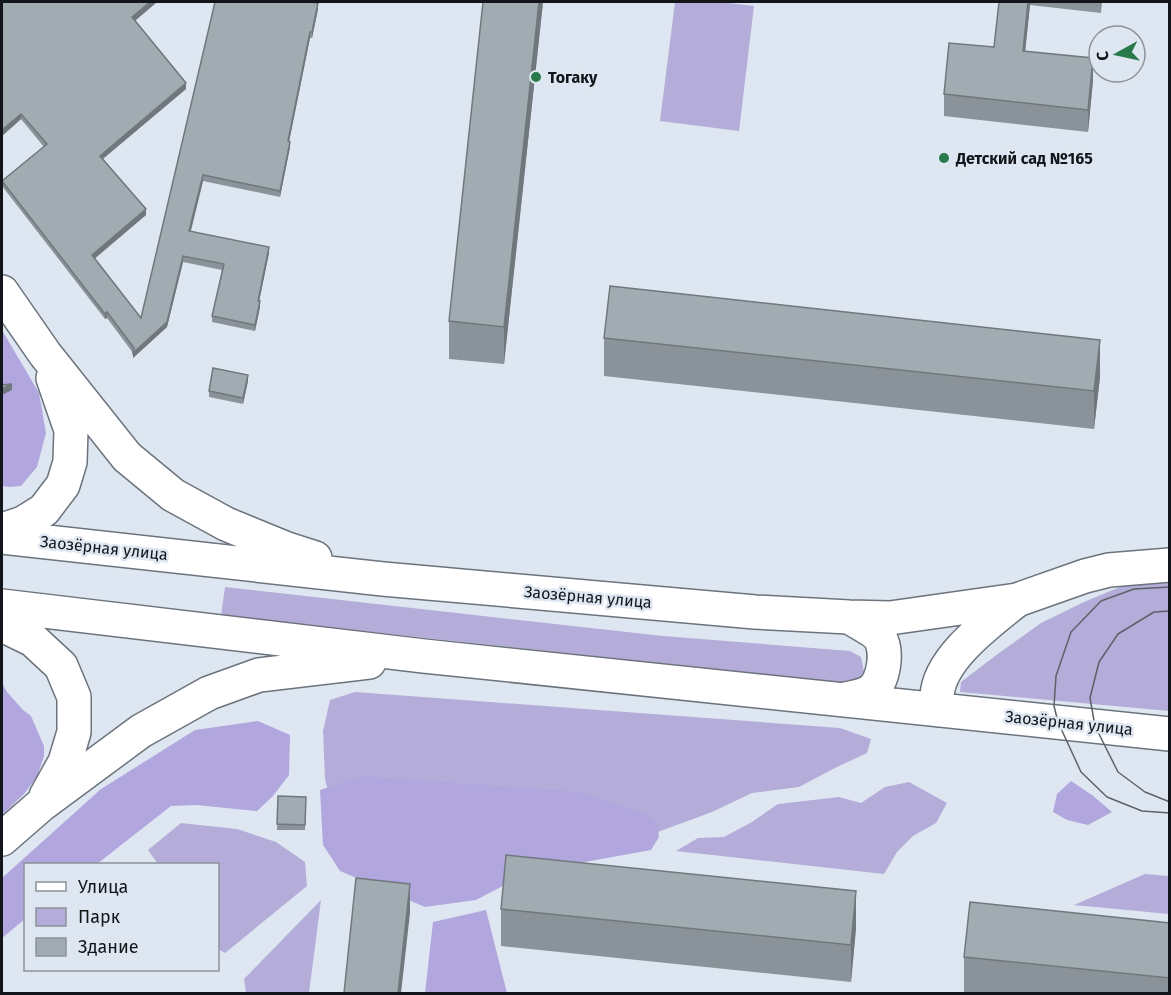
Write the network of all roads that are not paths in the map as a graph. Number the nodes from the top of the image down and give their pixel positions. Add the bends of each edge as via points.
1 (2, 292) edge
2 (45, 354) junction
3 (2, 530) edge
4 (2, 537) edge
5 (1170, 564) edge
6 (383, 579) junction
7 (1017, 600) junction
8 (2, 606) edge
9 (849, 617) junction
10 (2, 625) edge
11 (424, 656) junction
12 (846, 699) junction
13 (939, 710) junction
14 (1170, 734) edge
15 (40, 805) junction
16 (2, 839) edge

1 - 2 main road
2 - 3 main road via 71,430 70,462 63,484 44,510
2 - 6 main road via 127,457 173,495 226,524 287,549
4 - 6 main road, Заозёрная улица
5 - 7 main road, Заозёрная улица via 1109,570
6 - 9 main road, Заозёрная улица
7 - 9 main road, Заозёрная улица via 890,618
7 - 13 main road via 958,652 940,684
8 - 11 main road, Заозёрная улица
9 - 12 main road via 880,638 884,653 883,671 873,690
10 - 15 main road via 33,640 61,666 74,697 74,732 65,762
11 - 12 main road, Заозёрная улица
11 - 15 main road via 258,675 209,693 141,731
12 - 13 main road, Заозёрная улица
13 - 14 main road, Заозёрная улица
15 - 16 main road

